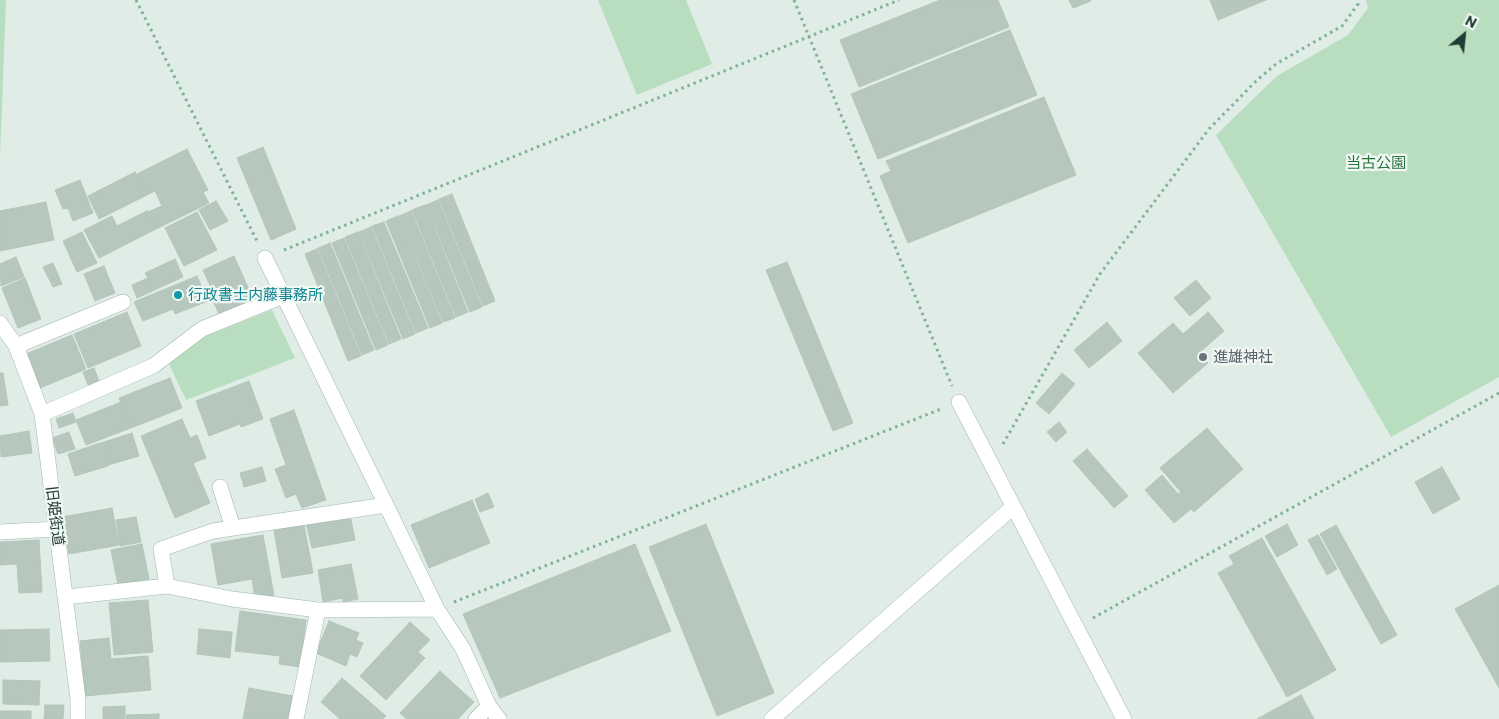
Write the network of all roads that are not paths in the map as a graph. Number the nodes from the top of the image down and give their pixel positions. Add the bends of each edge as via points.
1 (265, 258) road end
2 (283, 296) junction
3 (123, 302) dead end
4 (0, 323) edge
5 (16, 346) junction
6 (959, 402) road end
7 (42, 414) junction
8 (220, 487) dead end
9 (386, 505) junction
10 (1013, 507) junction
11 (232, 528) junction
12 (57, 529) junction
13 (0, 532) edge
14 (166, 586) junction
15 (66, 598) junction
16 (437, 608) junction
17 (318, 610) junction
18 (489, 706) junction
19 (78, 719) edge
20 (296, 719) edge
21 (476, 719) edge
22 (499, 719) edge
23 (772, 719) edge
24 (1124, 719) edge

1 - 2 street
2 - 7 street via 202,330 152,366
2 - 9 street
3 - 5 street
4 - 5 street, 旧姫街道
5 - 7 street, 旧姫街道
6 - 10 street
7 - 12 street, 旧姫街道
8 - 11 street
9 - 11 street
9 - 16 street
10 - 23 street
10 - 24 street
11 - 14 street via 213,531 162,549
12 - 13 street
12 - 15 street, 旧姫街道
14 - 15 street
14 - 17 street via 232,599
15 - 19 street, 旧姫街道
16 - 17 street
16 - 18 street via 463,649
17 - 20 street
18 - 21 street
18 - 22 street

